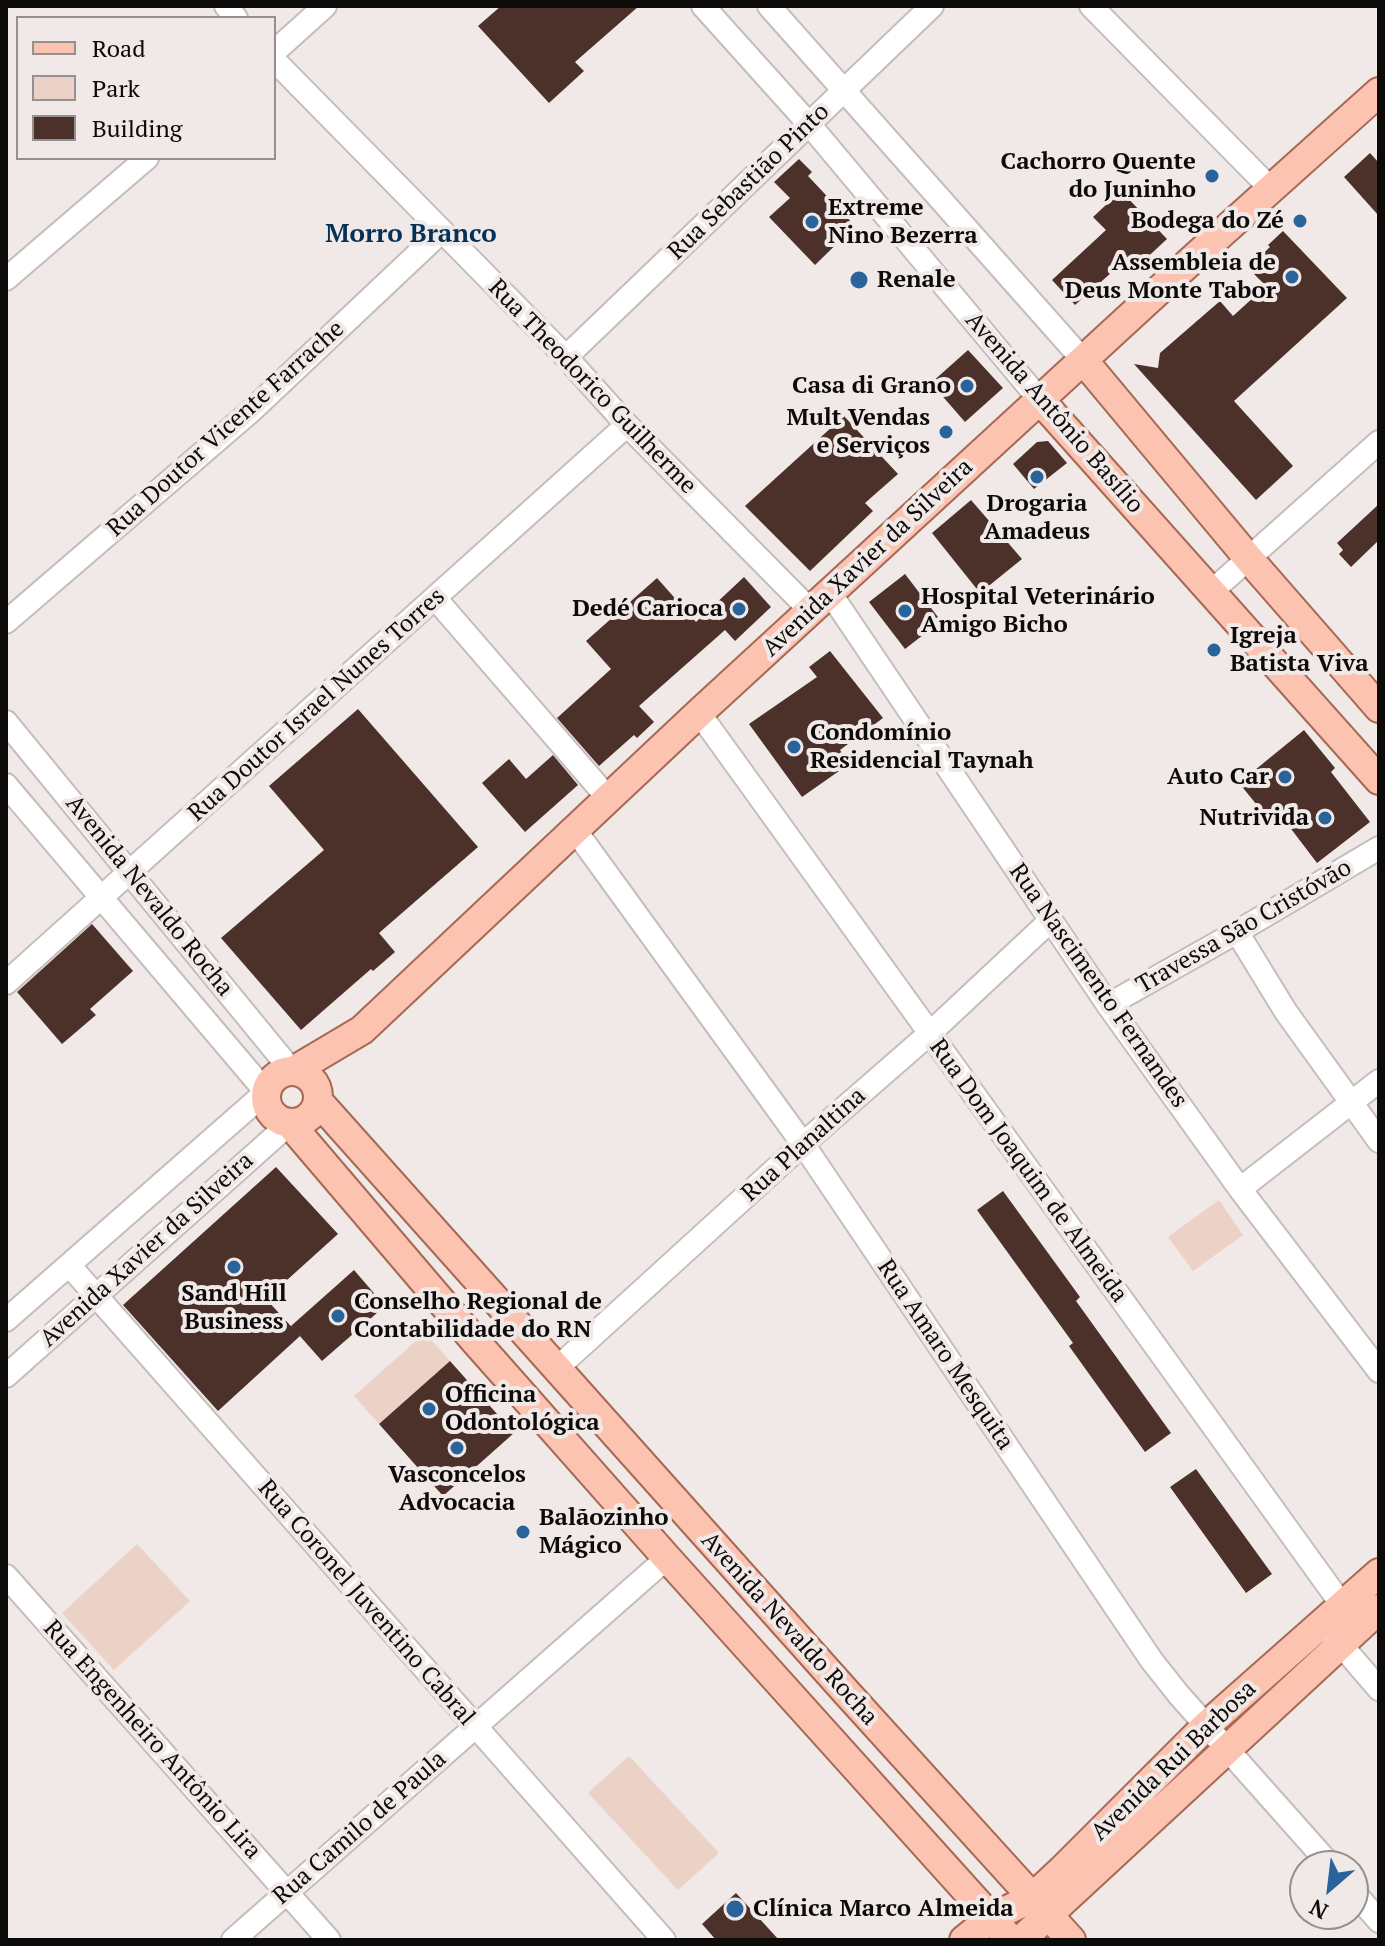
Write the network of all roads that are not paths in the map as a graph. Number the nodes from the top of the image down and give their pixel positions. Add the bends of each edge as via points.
1 (325, 6) edge
2 (703, 6) edge
3 (769, 6) edge
4 (932, 6) edge
5 (1091, 6) edge
6 (276, 50) edge
7 (276, 62) edge
8 (843, 92) junction
9 (1379, 92) edge
10 (809, 124) junction
11 (145, 160) edge
12 (1271, 189) junction
13 (442, 231) junction
14 (6, 279) edge
15 (566, 357) junction
16 (1083, 360) junction
17 (1040, 400) junction
18 (627, 425) junction
19 (1379, 442) edge
20 (1249, 559) junction
21 (1211, 592) junction
22 (435, 598) junction
23 (820, 602) junction
24 (6, 622) edge
25 (1379, 708) edge
26 (699, 713) junction
27 (6, 722) edge
28 (1379, 780) edge
29 (6, 785) edge
30 (608, 798) junction
31 (575, 830) junction
32 (1379, 848) edge
33 (130, 873) junction
34 (101, 898) junction
35 (1051, 920) junction
36 (1237, 932) junction
37 (6, 983) edge
38 (1108, 1005) junction
39 (362, 1030) junction
40 (929, 1034) junction
41 (292, 1071) junction
42 (1379, 1081) edge
43 (266, 1093) junction
44 (318, 1100) junction
45 (1352, 1102) junction
46 (289, 1124) junction
47 (1379, 1141) edge
48 (803, 1144) junction
49 (1240, 1189) junction
50 (69, 1265) junction
51 (95, 1296) junction
52 (6, 1320) edge
53 (556, 1369) junction
54 (1379, 1371) edge
55 (6, 1376) edge
56 (667, 1558) junction
57 (1379, 1573) edge
58 (6, 1576) edge
59 (1348, 1622) edge
60 (1379, 1689) edge
61 (1206, 1726) junction
62 (476, 1727) junction
63 (1227, 1749) junction
64 (1317, 1850) edge
65 (287, 1892) junction
66 (1040, 1907) junction
67 (991, 1918) junction
68 (233, 1940) edge
69 (329, 1940) edge
70 (664, 1940) edge
71 (964, 1940) edge
72 (1011, 1940) edge
73 (1021, 1940) edge
74 (1071, 1940) edge

1 - 6 street
2 - 10 street, Avenida Antônio Basílio
3 - 8 street
4 - 8 street, Rua Sebastião Pinto
5 - 12 street
7 - 13 street, Rua Theodorico Guilherme
8 - 10 street, Rua Sebastião Pinto
8 - 16 street
9 - 12 main road, Avenida Xavier da Silveira
10 - 15 street, Rua Sebastião Pinto
10 - 17 street, Avenida Antônio Basílio
11 - 14 street
12 - 16 main road, Avenida Xavier da Silveira
13 - 15 street, Rua Theodorico Guilherme
13 - 24 street, Rua Doutor Vicente Farrache via 250,412
15 - 18 street, Rua Theodorico Guilherme
16 - 17 main road, Avenida Xavier da Silveira
16 - 20 main road
17 - 21 main road, Avenida Antônio Basílio
17 - 23 main road, Avenida Xavier da Silveira
18 - 22 street, Rua Doutor Israel Nunes Torres
18 - 23 street, Rua Theodorico Guilherme
19 - 20 street
20 - 21 street
20 - 25 main road
21 - 28 main road, Avenida Antônio Basílio
22 - 30 street
22 - 33 street, Rua Doutor Israel Nunes Torres
23 - 26 main road, Avenida Xavier da Silveira
23 - 35 street, Rua Nascimento Fernandes
26 - 30 main road, Avenida Xavier da Silveira
26 - 40 street, Rua Dom Joaquim de Almeida
27 - 33 street, Avenida Nevaldo Rocha
29 - 34 street, Avenida Nevaldo Rocha
30 - 31 main road, Avenida Xavier da Silveira
31 - 39 main road, Avenida Xavier da Silveira
31 - 48 street, Rua Amaro Mesquita
32 - 36 street, Travessa São Cristóvão
33 - 34 street, Rua Doutor Israel Nunes Torres
33 - 41 street, Avenida Nevaldo Rocha
34 - 37 street, Rua Doutor Israel Nunes Torres
34 - 43 street, Avenida Nevaldo Rocha
35 - 38 street, Rua Nascimento Fernandes
35 - 40 street, Rua Planaltina
36 - 38 street, Travessa São Cristóvão
36 - 45 street via 1286,1012
38 - 49 street, Rua Nascimento Fernandes
39 - 41 main road, Avenida Xavier da Silveira
39 - 44 main road, Avenida Xavier da Silveira
40 - 48 street, Rua Planaltina
40 - 59 street, Rua Dom Joaquim de Almeida
41 - 43 main road via 278,1075
41 - 44 main road via 308,1077
42 - 45 street
43 - 46 main road via 271,1113
43 - 50 street, Avenida Xavier da Silveira
44 - 46 main road via 308,1118
44 - 53 main road, Avenida Nevaldo Rocha
45 - 47 street
45 - 49 street
46 - 51 street, Avenida Xavier da Silveira
46 - 56 main road, Avenida Nevaldo Rocha
48 - 53 street, Rua Planaltina
48 - 61 street, Rua Amaro Mesquita via 1128,1628
49 - 54 street, Rua Nascimento Fernandes
50 - 51 street, Rua Coronel Juventino Cabral
50 - 52 street, Avenida Xavier da Silveira
51 - 55 street, Avenida Xavier da Silveira
51 - 62 street, Rua Coronel Juventino Cabral
53 - 66 main road, Avenida Nevaldo Rocha
56 - 62 street, Rua Camilo de Paula
56 - 67 main road, Avenida Nevaldo Rocha
57 - 59 main road, Avenida Rui Barbosa
58 - 65 street, Rua Engenheiro Antônio Lira
59 - 60 street, Rua Dom Joaquim de Almeida
59 - 61 main road, Avenida Rui Barbosa
59 - 63 main road, Avenida Rui Barbosa
61 - 63 street, Rua Amaro Mesquita
61 - 66 main road, Avenida Rui Barbosa via 1062,1870
62 - 65 street, Rua Camilo de Paula
62 - 70 street, Rua Coronel Juventino Cabral
63 - 64 street, Rua Amaro Mesquita
63 - 66 main road, Avenida Rui Barbosa
65 - 68 street, Rua Camilo de Paula
65 - 69 street, Rua Engenheiro Antônio Lira
66 - 67 main road, Avenida Rui Barbosa
66 - 73 main road, Avenida Rui Barbosa
66 - 74 main road, Avenida Nevaldo Rocha
67 - 71 main road, Avenida Rui Barbosa
67 - 72 main road, Avenida Nevaldo Rocha

